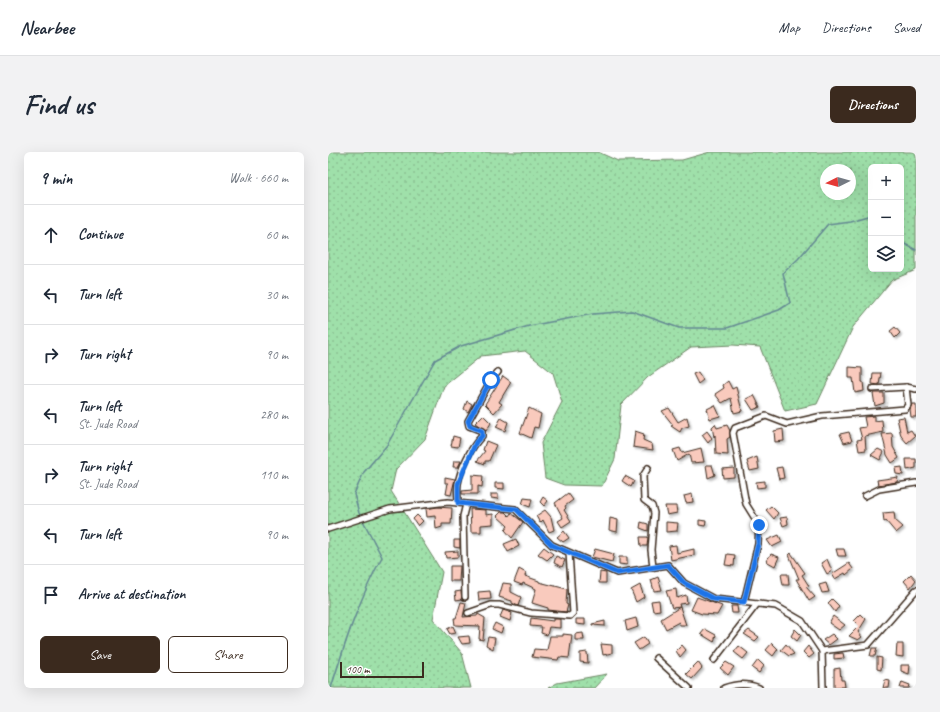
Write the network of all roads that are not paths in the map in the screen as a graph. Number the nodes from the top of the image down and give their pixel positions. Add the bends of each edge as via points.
1 (498, 372) dead end
2 (906, 387) junction
3 (872, 389) dead end
4 (916, 389) edge
5 (648, 468) dead end
6 (916, 483) edge
7 (865, 496) dead end
8 (458, 503) junction
9 (466, 504) junction
10 (328, 529) edge
11 (570, 553) junction
12 (653, 567) junction
13 (916, 590) edge
14 (465, 597) dead end
15 (744, 602) junction
16 (758, 604) junction
17 (468, 613) dead end
18 (822, 651) junction
19 (656, 658) dead end
20 (714, 660) dead end
21 (689, 688) edge
22 (724, 688) edge
23 (759, 688) edge
24 (822, 688) edge

1 - 8 street via 468,421 470,426 482,431 482,436 471,453 458,484
2 - 3 street
2 - 4 street
2 - 15 street via 908,405 905,409 822,416 787,424 766,416 735,428 733,433 746,504 759,525 758,544
5 - 12 street via 643,476 644,500 652,506 654,513 651,550
6 - 7 street via 879,489
8 - 9 street
8 - 10 street via 390,509
9 - 11 street via 516,509 552,545
9 - 14 street via 463,516
11 - 12 street via 617,573
11 - 17 street via 573,613 570,616 531,613 499,605
12 - 15 street via 668,565 684,583 714,599
13 - 18 street via 868,645
15 - 16 street
16 - 18 street via 776,606 802,621
16 - 20 street
18 - 24 street
19 - 21 street
22 - 23 street via 752,685

